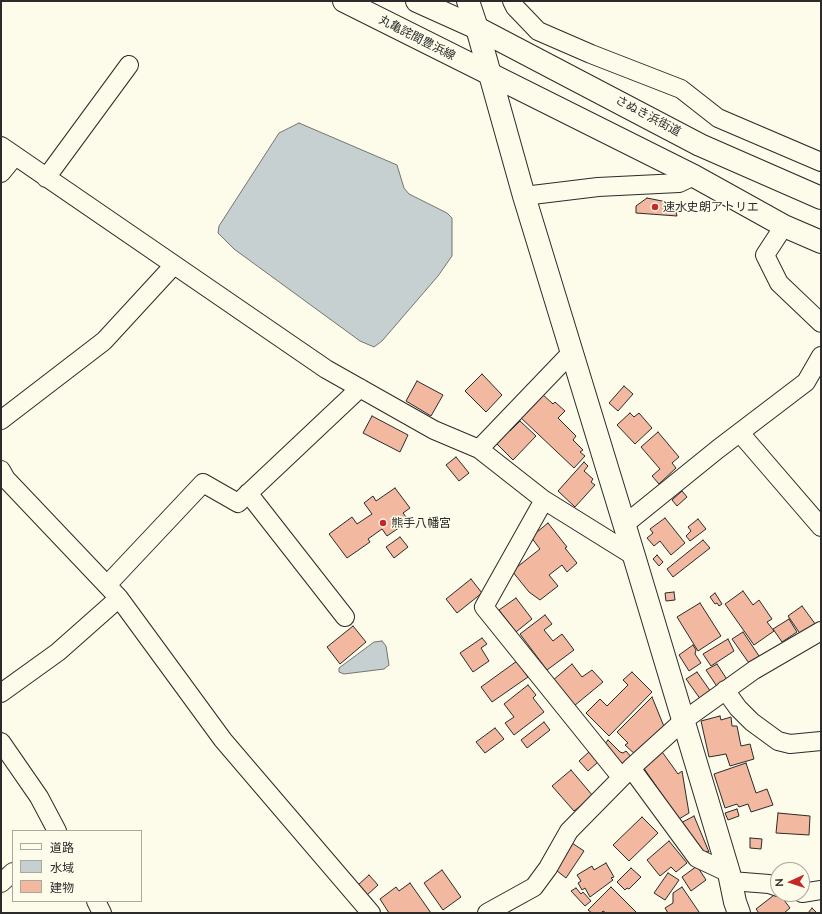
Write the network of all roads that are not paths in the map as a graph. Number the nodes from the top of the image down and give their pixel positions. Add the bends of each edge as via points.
1 (344, 1) edge
2 (417, 1) edge
3 (468, 1) edge
4 (512, 1) edge
5 (478, 28) junction
6 (129, 65) dead end
7 (489, 74) junction
8 (1, 146) edge
9 (16, 156) junction
10 (821, 162) edge
11 (1, 173) edge
12 (694, 176) junction
13 (46, 178) junction
14 (524, 196) junction
15 (821, 198) edge
16 (784, 226) junction
17 (821, 242) edge
18 (174, 266) junction
19 (821, 323) edge
20 (571, 353) junction
21 (821, 356) edge
22 (360, 388) junction
23 (1, 420) edge
24 (740, 433) junction
25 (479, 449) junction
26 (1, 470) edge
27 (248, 493) junction
28 (544, 500) junction
29 (624, 525) junction
30 (821, 527) edge
31 (634, 556) junction
32 (113, 591) junction
33 (345, 617) dead end
34 (821, 631) edge
35 (725, 690) junction
36 (1, 693) edge
37 (683, 720) junction
38 (821, 741) edge
39 (1, 742) edge
40 (626, 773) junction
41 (56, 830) edge
42 (12, 873) edge
43 (730, 877) junction
44 (1, 883) edge
45 (770, 884) edge
46 (821, 890) edge
47 (810, 892) edge
48 (96, 902) edge
49 (102, 913) edge
50 (371, 913) edge
51 (487, 913) edge
52 (740, 913) edge

1 - 7 main road, 丸亀詫間豊浜線
2 - 5 main road
3 - 5 main road
4 - 10 street via 538,31 681,89 718,118
5 - 7 main road
5 - 15 main road, さぬき浜街道 via 700,144
6 - 13 street
7 - 12 main road
7 - 14 main road
8 - 9 street
9 - 11 street
9 - 13 street
12 - 14 street via 679,183 598,187
12 - 16 main road
13 - 18 street
14 - 20 main road
16 - 17 main road
16 - 19 street via 765,255 780,283
18 - 22 street via 326,369
18 - 23 street via 104,341
20 - 25 street
20 - 29 main road
21 - 24 street via 806,382
22 - 25 street via 434,430
22 - 27 street
24 - 29 street
24 - 30 street
25 - 28 street
26 - 32 street via 6,479
27 - 32 street via 238,503 203,483
27 - 33 street
28 - 31 street
28 - 40 street via 484,607
29 - 31 main road
31 - 37 main road
32 - 36 street via 58,652
32 - 50 street via 223,740
34 - 35 street via 779,654
35 - 37 street
35 - 38 street via 752,722 778,741 790,744
37 - 40 street
37 - 43 main road
39 - 41 street via 39,797
40 - 43 street via 697,858
40 - 51 street via 569,831 534,887
42 - 44 street
43 - 45 street
43 - 52 main road
46 - 47 street
48 - 49 street

